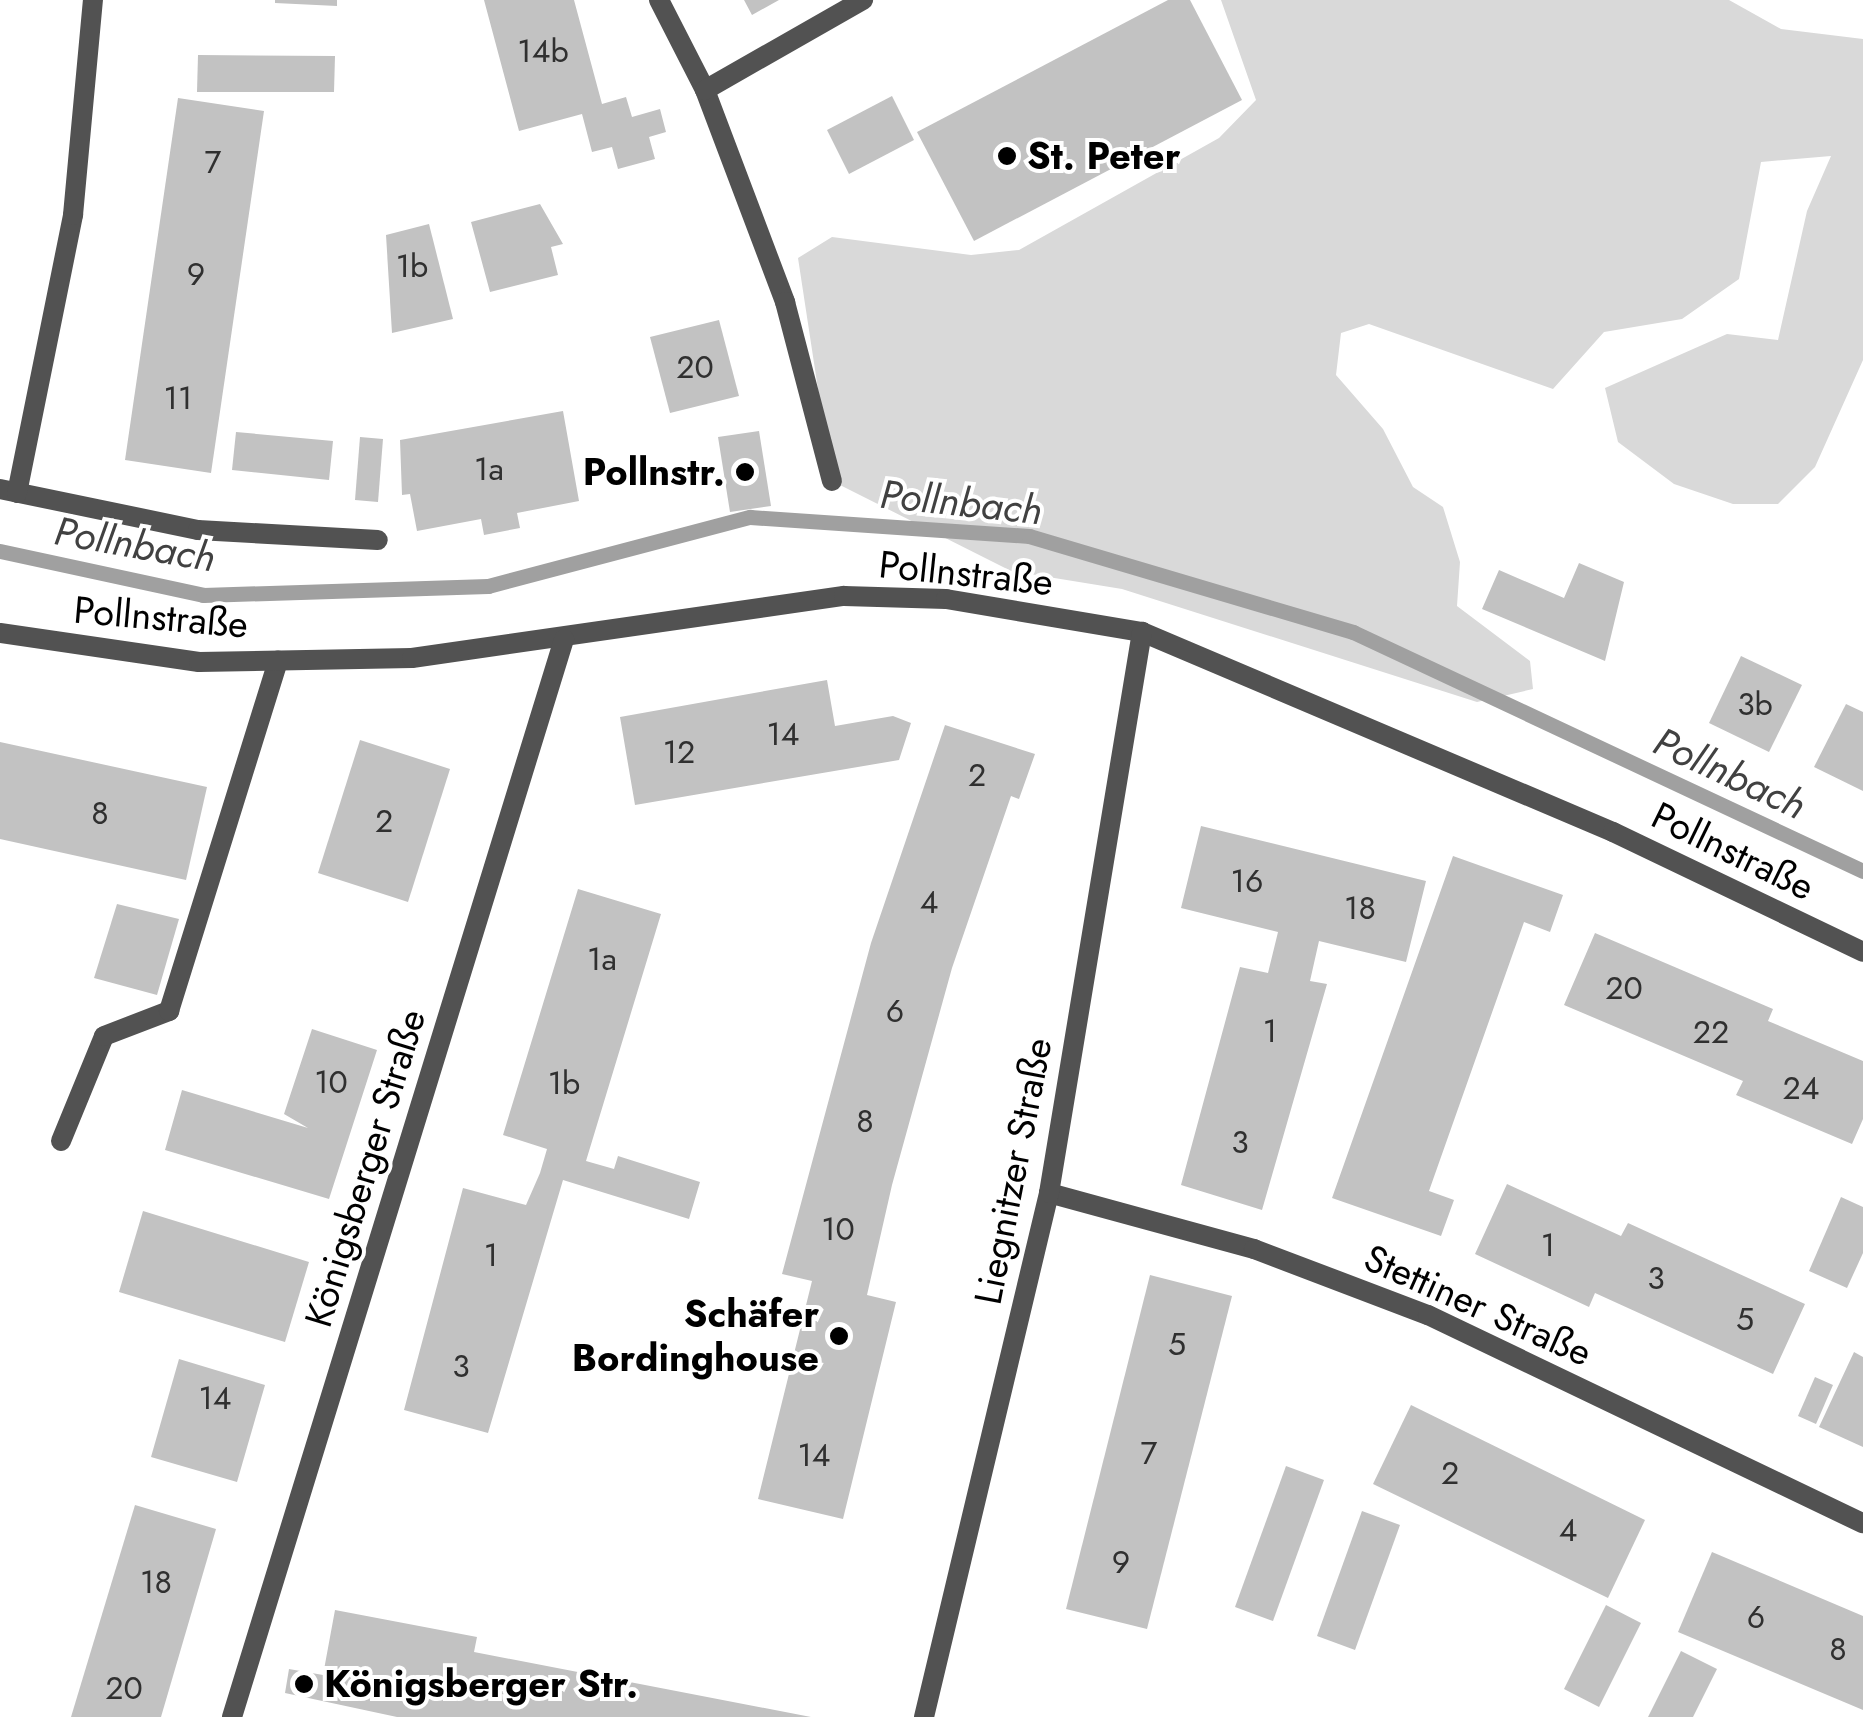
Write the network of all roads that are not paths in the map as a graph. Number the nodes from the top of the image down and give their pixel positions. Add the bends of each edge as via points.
1 (94, 0) edge
2 (659, 0) edge
3 (863, 0) edge
4 (705, 90) junction
5 (832, 481) dead end
6 (8, 491) edge
7 (378, 540) dead end
8 (1142, 632) junction
9 (0, 633) edge
10 (564, 639) junction
11 (278, 661) junction
12 (1863, 952) edge
13 (62, 1141) dead end
14 (1049, 1193) junction
15 (1863, 1523) edge
16 (232, 1717) edge
17 (924, 1717) edge

1 - 6 street via 73,216
2 - 4 street
3 - 4 street
4 - 5 street via 786,302
6 - 7 street via 198,530
8 - 10 street, Pollnstraße via 946,599 844,596
8 - 12 street, Pollnstraße via 1614,832
8 - 14 street, Liegnitzer Straße
9 - 11 street, Pollnstraße via 200,662
10 - 11 street, Pollnstraße via 412,658
10 - 16 street, Königsberger Straße
11 - 13 street via 169,1011 104,1036
14 - 15 street, Stettiner Straße via 1254,1249 1428,1315
14 - 17 street, Liegnitzer Straße

